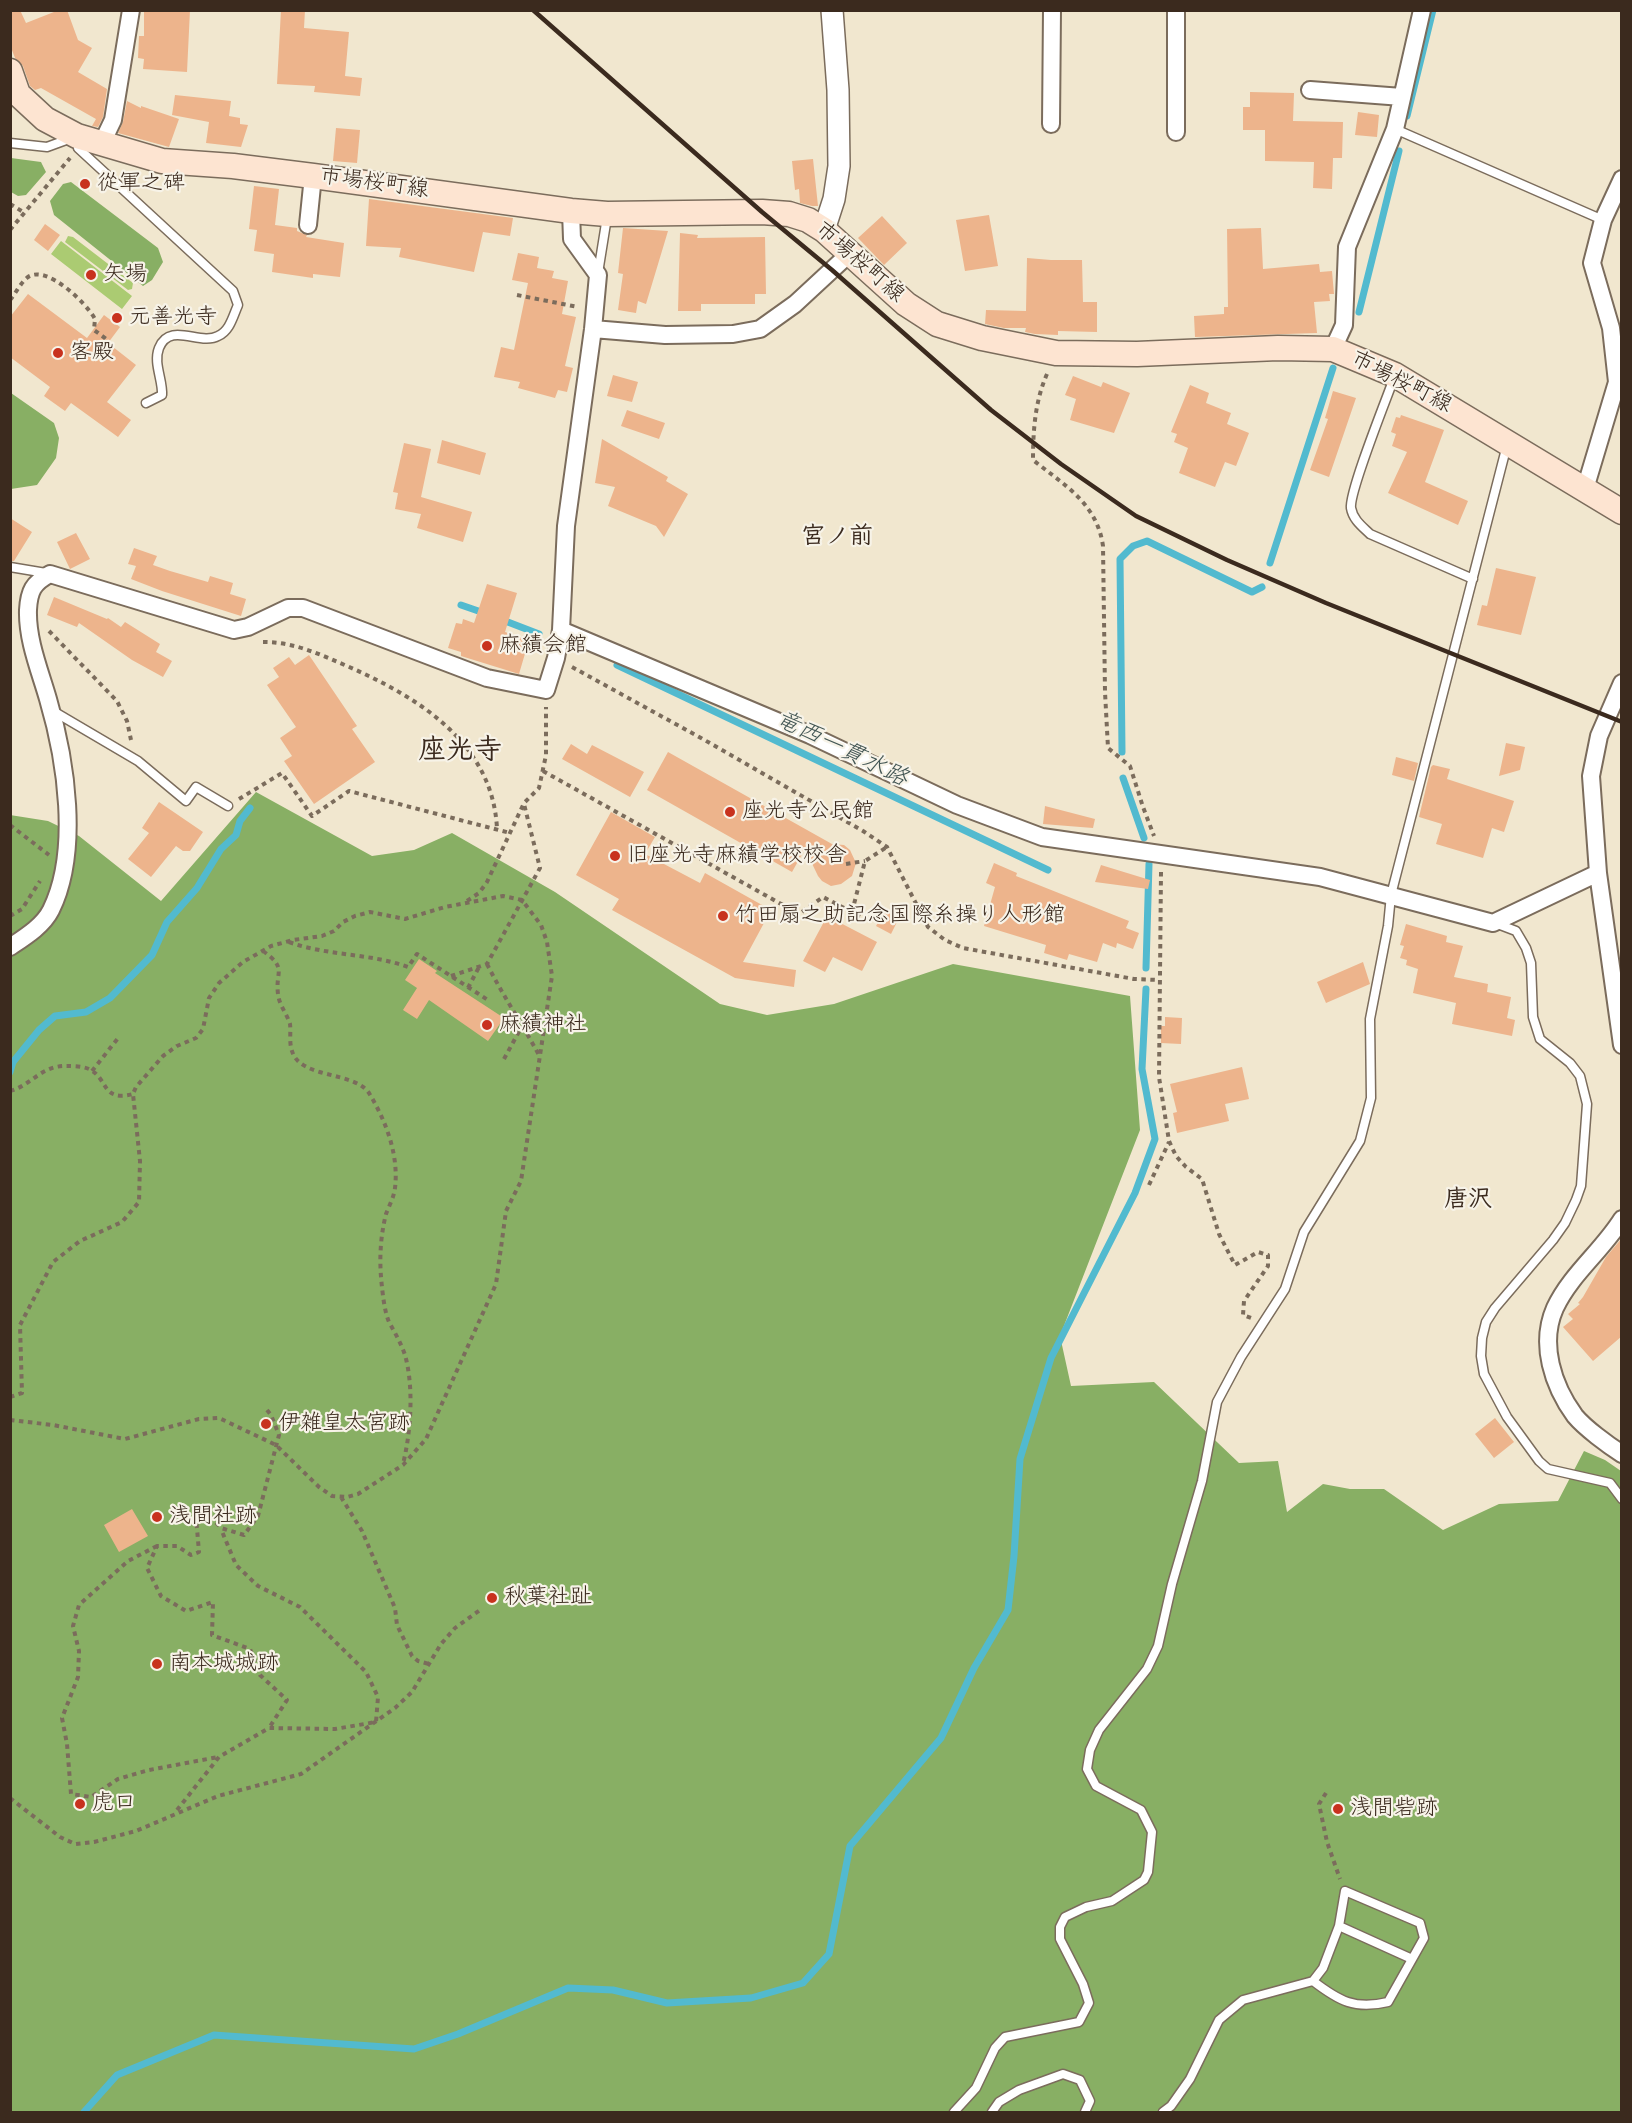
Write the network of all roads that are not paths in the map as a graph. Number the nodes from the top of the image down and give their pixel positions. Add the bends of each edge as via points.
1 (131, 10) edge
2 (832, 10) edge
3 (1052, 10) edge
4 (1176, 10) edge
5 (1422, 10) edge
6 (10, 71) edge
7 (1310, 90) dead end
8 (14, 92) edge
9 (1402, 97) junction
10 (1051, 124) dead end
11 (1395, 129) junction
12 (1176, 132) dead end
13 (77, 142) junction
14 (10, 143) edge
15 (102, 143) junction
16 (313, 176) junction
17 (1622, 179) edge
18 (571, 211) junction
19 (607, 214) junction
20 (1604, 220) junction
21 (308, 225) dead end
22 (824, 230) junction
23 (849, 254) junction
24 (598, 275) junction
25 (593, 329) junction
26 (1333, 349) junction
27 (1395, 375) junction
28 (146, 403) dead end
29 (1508, 442) junction
30 (1585, 489) junction
31 (1622, 512) edge
32 (10, 567) edge
33 (50, 574) junction
34 (1473, 579) junction
35 (561, 630) junction
36 (1622, 683) edge
37 (51, 710) junction
38 (228, 806) road end
39 (1598, 873) junction
40 (1391, 895) junction
41 (1493, 923) junction
42 (10, 947) edge
43 (1622, 1045) edge
44 (1622, 1219) edge
45 (1622, 1454) edge
46 (1622, 1499) edge
47 (1339, 1926) junction
48 (1412, 1959) junction
49 (1312, 1981) junction
50 (954, 2112) edge
51 (992, 2112) edge
52 (1085, 2112) edge
53 (1163, 2112) edge

1 - 15 street via 113,120
2 - 22 street via 839,166
3 - 10 street
4 - 12 street
5 - 9 street
6 - 8 main road, 市場桜町線
7 - 9 street
8 - 13 main road, 市場桜町線
9 - 11 street
11 - 20 lane
11 - 26 street via 1347,248 1344,325
13 - 14 lane via 47,147
13 - 15 main road, 市場桜町線
13 - 28 lane via 233,291 238,305 228,328 218,336 207,339 176,334 166,338 159,349 158,362 162,395
15 - 16 main road, 市場桜町線 via 162,161
16 - 18 main road, 市場桜町線
16 - 21 street
17 - 20 street
18 - 19 main road, 市場桜町線
18 - 24 street via 572,238
19 - 22 main road, 市場桜町線 via 762,212 789,214
19 - 24 lane
20 - 30 street via 1592,263 1611,328 1617,382
22 - 23 main road, 市場桜町線
23 - 25 street via 795,304 760,329 733,334 664,335
23 - 26 main road, 市場桜町線 via 906,304 937,324 1056,353
24 - 25 street
25 - 35 street via 566,526
26 - 27 main road, 市場桜町線
27 - 29 main road, 市場桜町線
27 - 34 lane via 1351,508 1358,523 1370,534
29 - 30 main road, 市場桜町線
29 - 34 lane
30 - 31 main road, 市場桜町線
32 - 33 lane
33 - 35 street via 234,630 288,608 303,608 487,678 546,690
33 - 37 street via 37,580 28,610 30,633
34 - 40 lane
35 - 40 street via 810,735 957,805 1042,837 1320,877
36 - 39 street via 1599,736 1592,776
37 - 38 lane via 138,761 186,801 196,786
37 - 42 street via 68,812 67,849 50,912 32,932
39 - 41 street
39 - 43 street
40 - 41 street
40 - 50 lane via 1370,1020 1371,1098 1360,1141 1304,1232 1285,1288 1217,1402 1202,1481 1158,1646 1147,1669 1099,1730 1090,1750 1087,1769 1096,1786 1141,1810 1152,1832 1148,1872 1144,1880 1112,1901 1065,1917 1060,1927 1060,1939 1089,2003 1079,2022 1005,2037 995,2048 976,2088
41 - 46 lane via 1516,931 1526,948 1531,963 1533,1017 1540,1039 1580,1076 1587,1104 1581,1186 1576,1200 1553,1240 1486,1322 1481,1356 1484,1374 1507,1417 1539,1461 1548,1469 1610,1483
44 - 45 street via 1574,1279 1555,1309 1548,1335 1550,1366 1559,1390 1577,1418
47 - 48 lane
47 - 48 lane via 1345,1891 1420,1923 1424,1938
47 - 49 lane via 1323,1968
48 - 49 lane via 1388,2002 1370,2006 1349,2003
49 - 53 lane via 1243,2000 1219,2020 1190,2079
51 - 52 lane via 999,2102 1019,2090 1063,2074 1080,2080 1090,2101

